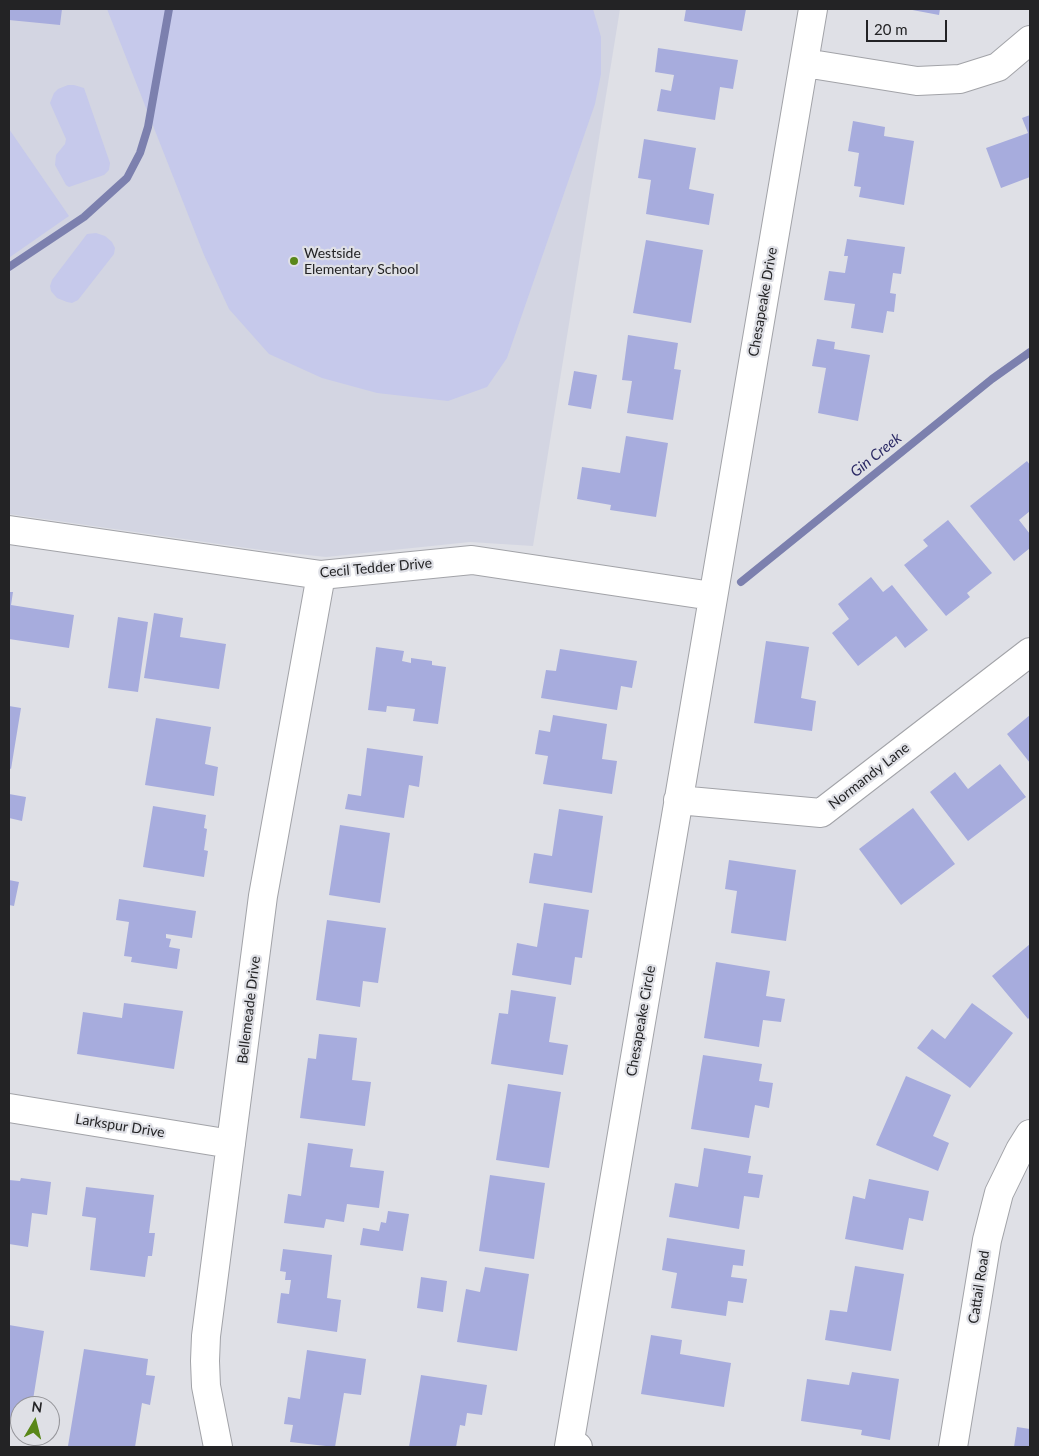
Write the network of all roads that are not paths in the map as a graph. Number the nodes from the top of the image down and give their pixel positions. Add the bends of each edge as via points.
1 (814, 9) edge
2 (1030, 40) edge
3 (804, 63) junction
4 (9, 530) edge
5 (321, 575) junction
6 (712, 596) junction
7 (1030, 652) edge
8 (678, 800) junction
9 (9, 1108) edge
10 (1030, 1134) edge
11 (231, 1144) junction
12 (574, 1446) edge
13 (218, 1447) edge
14 (953, 1447) edge

1 - 3 street, Chesapeake Drive
2 - 3 street via 998,67 960,79 917,81
3 - 6 street, Chesapeake Drive
4 - 5 street, Cecil Tedder Drive
5 - 6 street, Cecil Tedder Drive via 472,560
5 - 11 street, Bellemeade Drive via 263,896
6 - 8 street, Chesapeake Circle
7 - 8 street, Normandy Lane via 821,813
8 - 12 street, Chesapeake Circle
9 - 11 street, Larkspur Drive
10 - 14 street, Cattail Road via 999,1193 987,1240
11 - 13 street, Bellemeade Drive via 205,1349 206,1386

